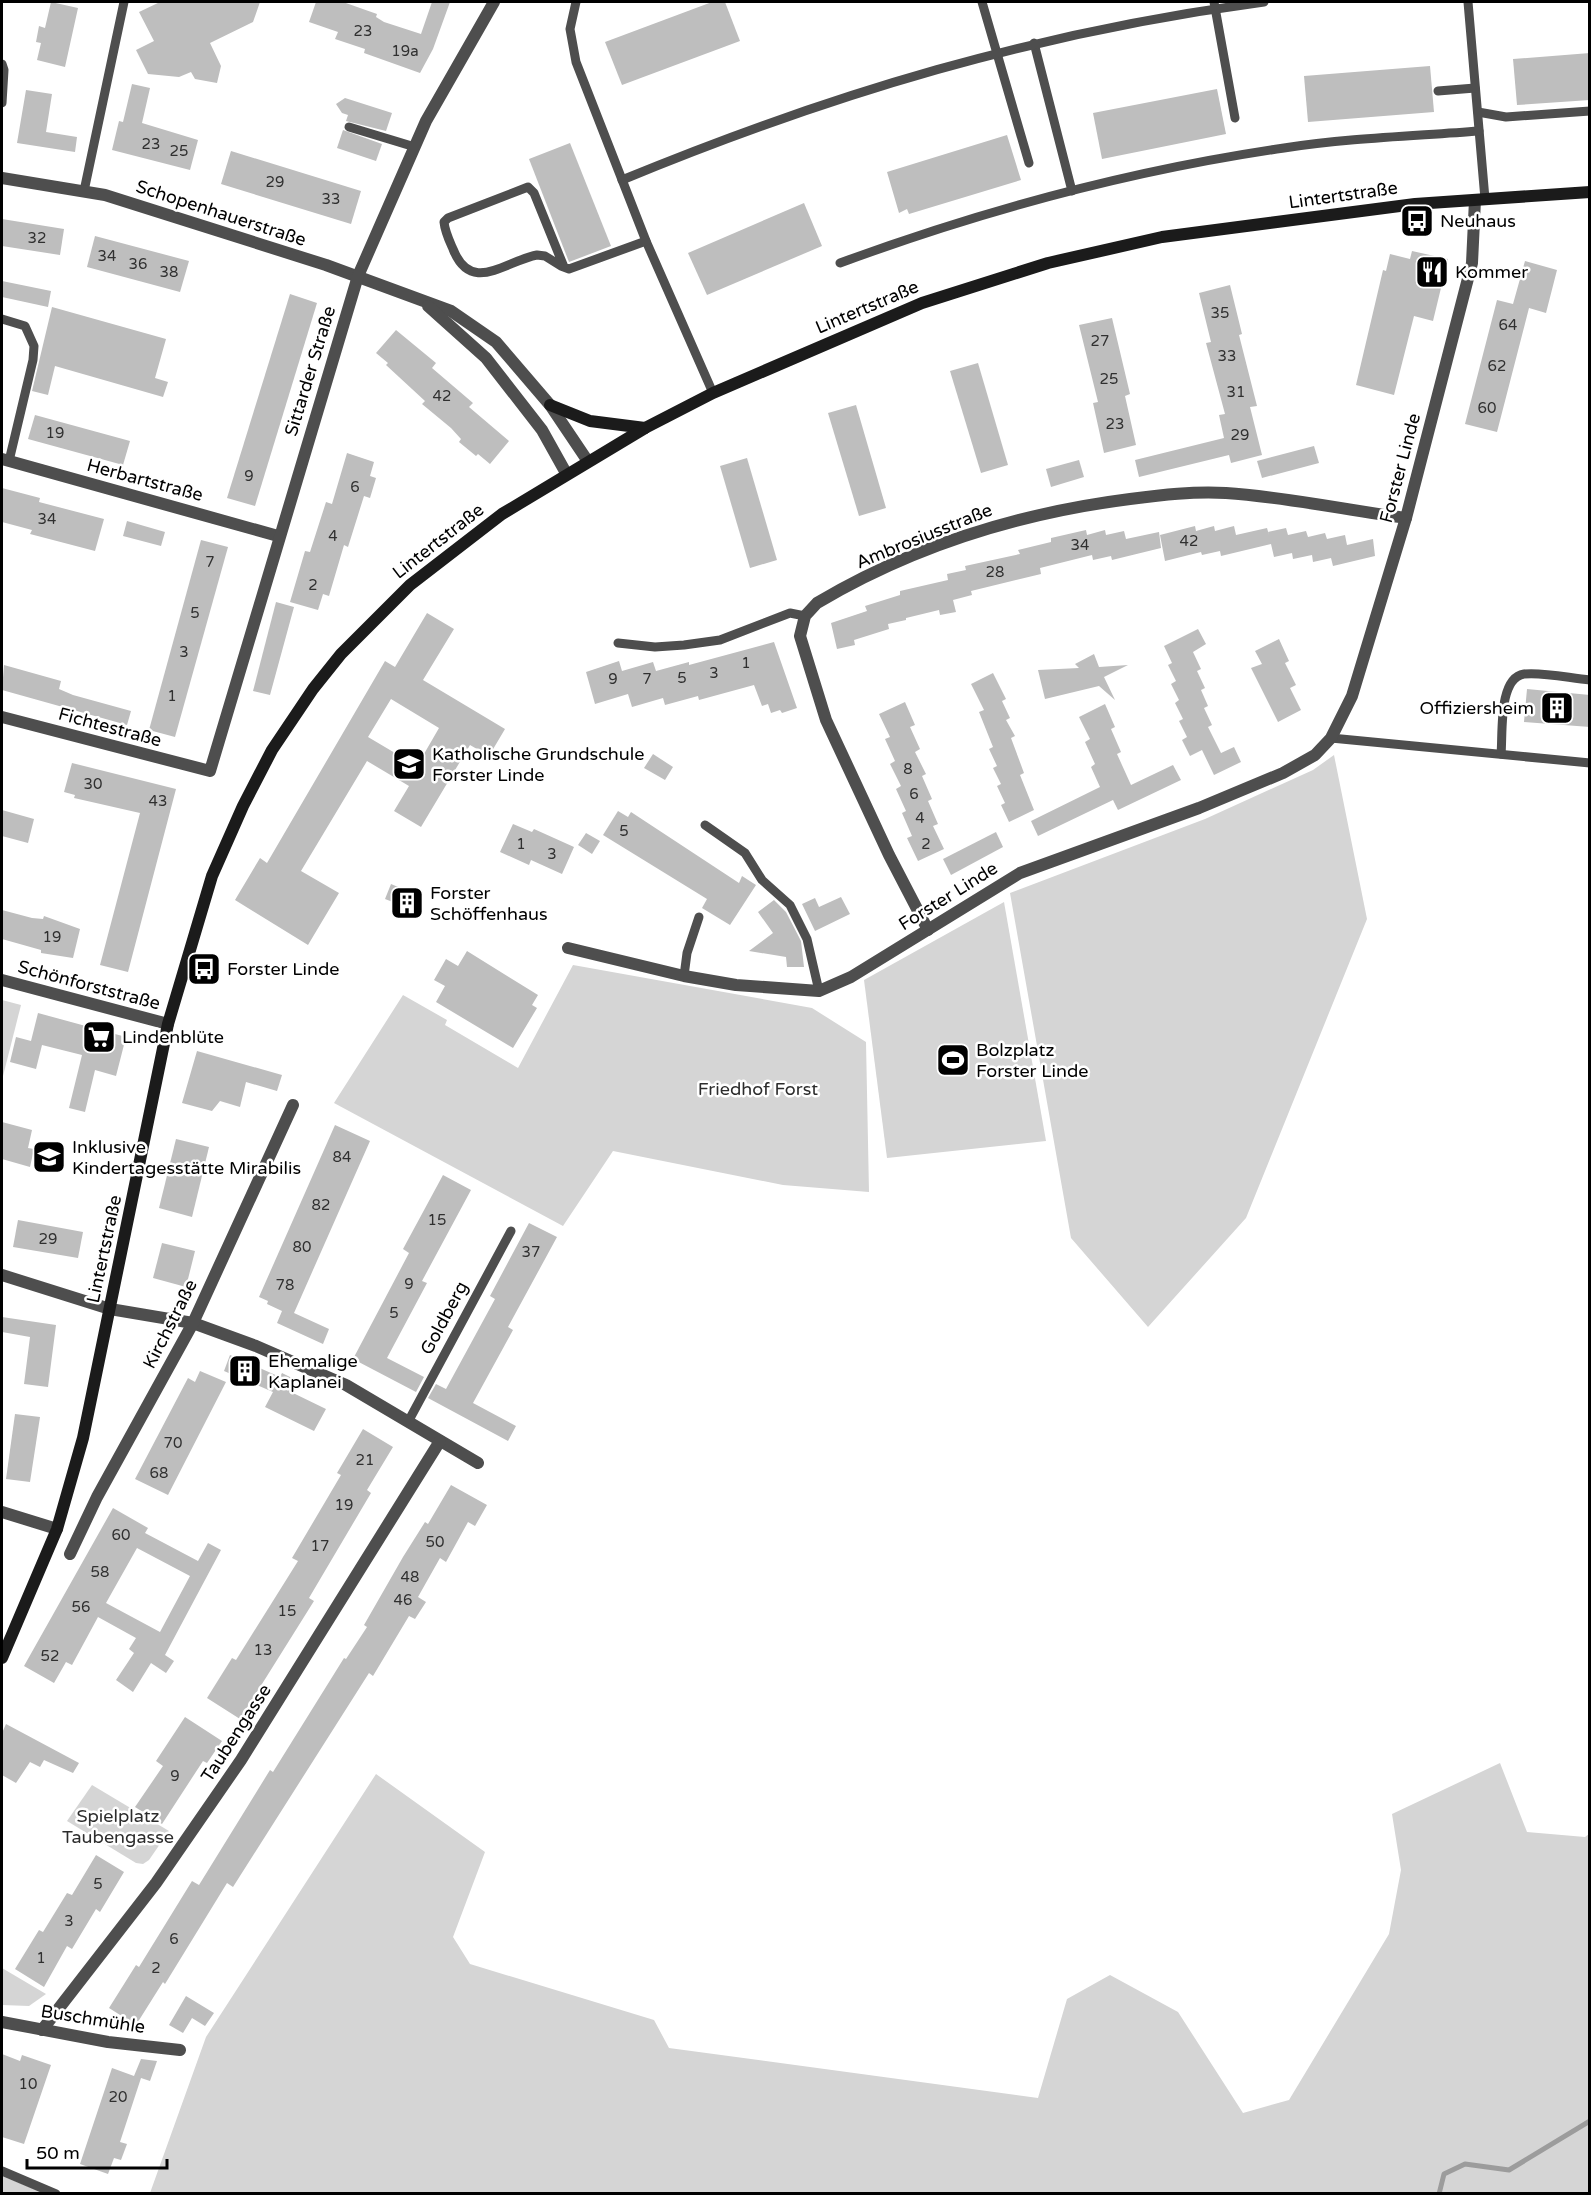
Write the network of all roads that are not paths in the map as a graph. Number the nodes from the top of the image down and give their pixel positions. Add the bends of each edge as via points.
1 (124, 2) edge
2 (495, 2) edge
3 (576, 2) edge
4 (982, 2) edge
5 (1264, 2) edge
6 (1468, 2) edge
7 (1215, 5) edge
8 (1034, 43) junction
9 (996, 52) junction
10 (2, 64) edge
11 (1475, 88) junction
12 (1438, 91) dead end
13 (2, 103) edge
14 (1590, 111) edge
15 (1478, 112) junction
16 (1235, 118) dead end
17 (349, 127) dead end
18 (1479, 131) junction
19 (414, 147) junction
20 (1029, 163) dead end
21 (2, 178) edge
22 (622, 180) junction
23 (84, 191) junction
24 (1072, 191) junction
25 (1590, 192) edge
26 (1480, 200) junction
27 (646, 241) junction
28 (840, 263) dead end
29 (564, 267) junction
30 (358, 276) junction
31 (424, 303) junction
32 (2, 319) edge
33 (713, 393) junction
34 (550, 405) junction
35 (645, 428) junction
36 (5, 460) edge
37 (587, 460) junction
38 (566, 473) junction
39 (1406, 518) junction
40 (278, 536) junction
41 (805, 616) junction
42 (618, 643) dead end
43 (1590, 680) edge
44 (2, 717) edge
45 (1331, 738) junction
46 (1502, 754) junction
47 (1590, 764) edge
48 (210, 771) joint
49 (705, 825) dead end
50 (699, 917) dead end
51 (928, 930) junction
52 (568, 948) dead end
53 (684, 976) junction
54 (2, 980) edge
55 (819, 991) junction
56 (168, 1024) junction
57 (293, 1105) dead end
58 (511, 1231) dead end
59 (2, 1275) edge
60 (110, 1308) junction
61 (193, 1323) junction
62 (408, 1422) junction
63 (440, 1441) junction
64 (478, 1463) dead end
65 (2, 1512) edge
66 (57, 1529) junction
67 (70, 1554) dead end
68 (2, 1658) edge
69 (2, 2022) edge
70 (42, 2030) junction
71 (180, 2050) dead end
72 (2, 2171) edge
73 (56, 2193) edge

1 - 23 lane
2 - 19 street, Sittarder Straße
3 - 22 lane via 570,29 574,53
4 - 9 lane
5 - 7 lane
6 - 11 lane
7 - 8 lane
7 - 16 lane
8 - 9 lane
8 - 24 lane
9 - 20 lane
9 - 22 lane via 814,106
10 - 13 lane
11 - 12 lane
11 - 15 lane
14 - 15 lane via 1506,117
15 - 18 lane
17 - 19 lane
18 - 24 lane via 1287,147
18 - 26 lane
19 - 30 street, Sittarder Straße
21 - 23 street, Schopenhauerstraße
22 - 27 lane
23 - 30 street, Schopenhauerstraße
24 - 28 lane via 911,237
25 - 26 main road, Lintertstraße
26 - 33 main road, Lintertstraße via 1415,204 1162,237 1048,263 922,303
26 - 39 street, Forster Linde via 1472,263
27 - 29 lane via 578,267
27 - 33 lane
29 - 29 lane via 534,193 528,187 444,222 458,261 472,271 488,272 537,255
30 - 31 street, Schopenhauerstraße
30 - 40 street, Sittarder Straße
31 - 34 street, Schopenhauerstraße via 451,311 496,342
31 - 38 street, Schopenhauerstraße via 486,358 542,430
32 - 36 lane via 25,326 34,346
33 - 35 main road, Lintertstraße
34 - 35 main road via 590,421
34 - 37 street, Schopenhauerstraße
35 - 37 main road, Lintertstraße
36 - 40 street, Herbartstraße
37 - 38 main road, Lintertstraße
38 - 56 main road, Lintertstraße via 432,566 340,654 313,689 272,750 212,876
39 - 41 street, Ambrosiusstraße via 1225,493 1102,502 1043,512 981,529 835,592
39 - 45 street, Forster Linde via 1352,696
40 - 48 street, Sittarder Straße
41 - 42 lane via 790,613 720,640 693,644 654,647
41 - 51 street via 800,636 826,720
43 - 46 lane via 1523,674 1511,681 1504,696
44 - 48 street, Fichtestraße
45 - 46 lane
45 - 51 street, Forster Linde via 1315,755 1282,774 1020,873
46 - 47 lane
49 - 55 lane via 745,852 762,880 790,905 807,939
50 - 53 lane via 687,952
51 - 55 street, Forster Linde
52 - 53 street, Forster Linde
53 - 55 street, Forster Linde via 736,985
54 - 56 street, Schönforststraße
56 - 60 main road, Lintertstraße
57 - 61 street, Kirchstraße
58 - 62 lane, Goldberg
59 - 60 street
60 - 61 street
60 - 66 main road, Lintertstraße via 83,1438
61 - 62 street via 346,1385
61 - 67 street, Kirchstraße
62 - 63 street
63 - 64 street
63 - 70 street, Taubengasse via 241,1760 156,1882
65 - 66 street
66 - 68 main road, Lintertstraße
69 - 70 street, Buschmühle
70 - 71 street, Buschmühle
72 - 73 lane

